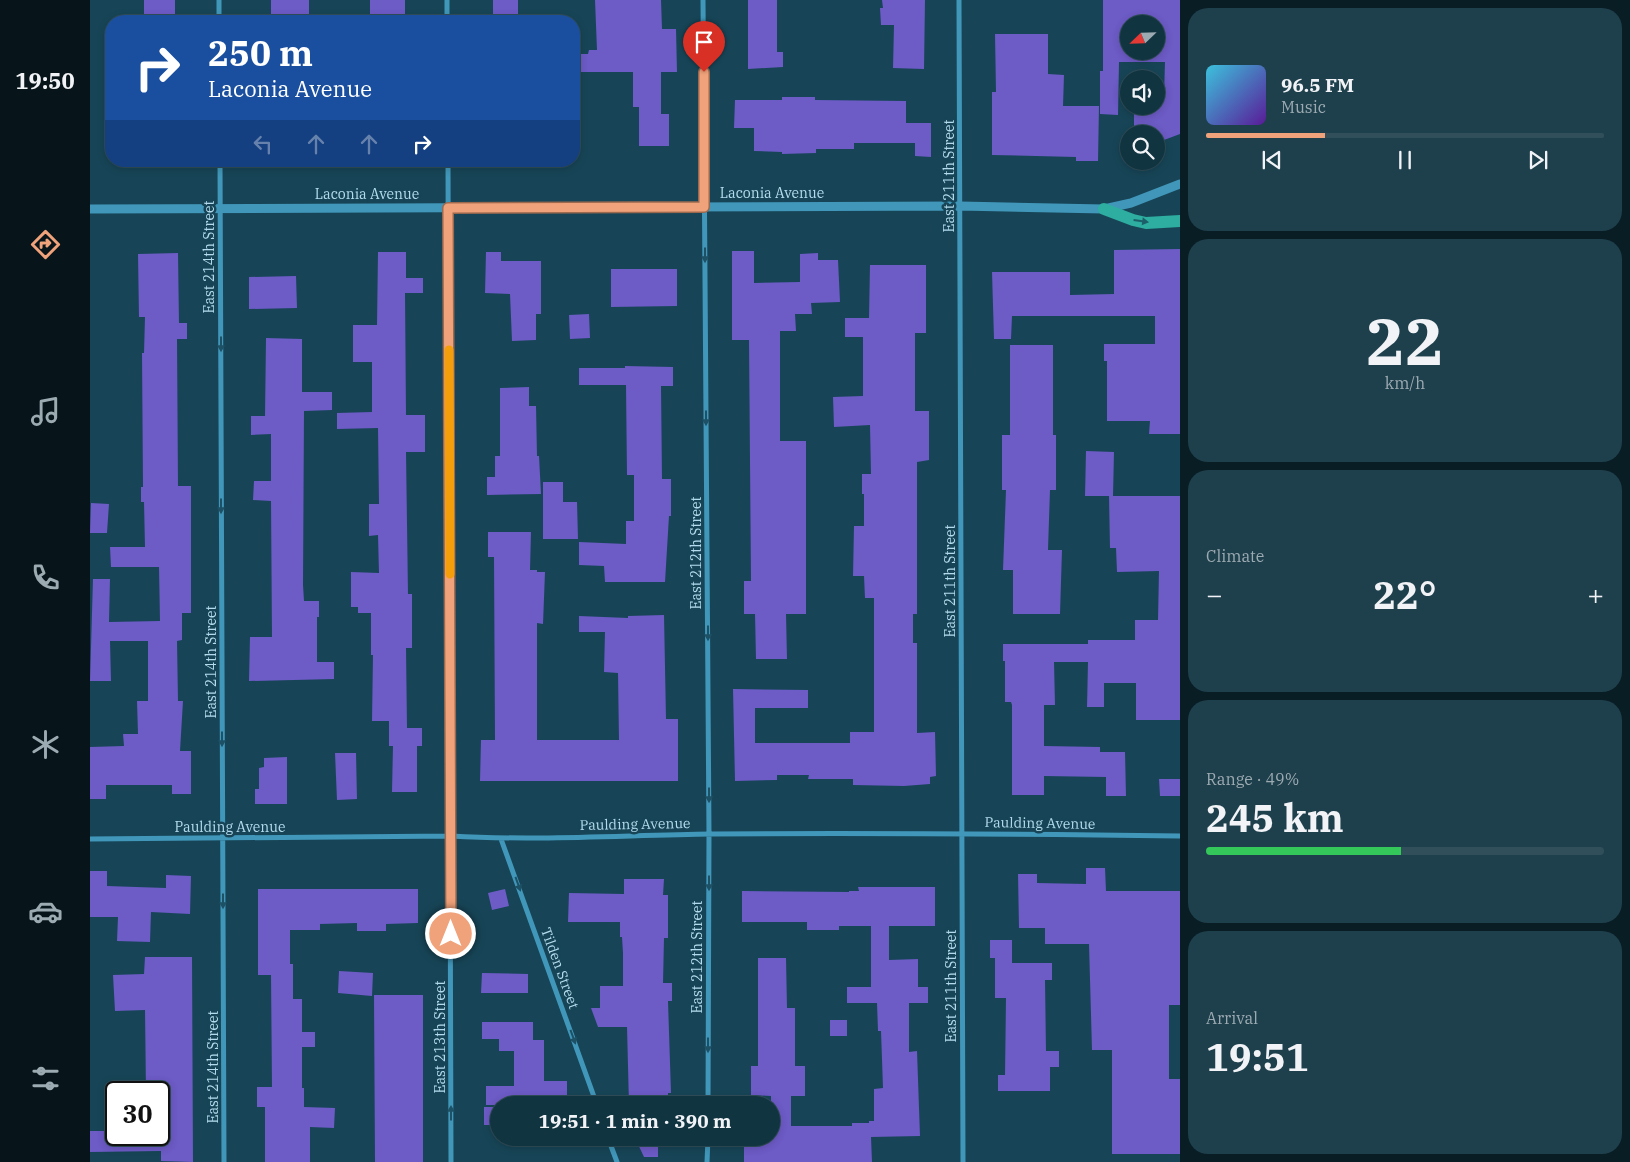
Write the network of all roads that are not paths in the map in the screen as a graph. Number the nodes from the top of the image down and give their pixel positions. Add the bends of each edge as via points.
1 (219, 0) edge
2 (447, 0) edge
3 (703, 0) edge
4 (959, 0) edge
5 (219, 15) edge
6 (447, 15) edge
7 (220, 167) edge
8 (448, 167) edge
9 (1180, 184) edge
10 (960, 206) junction
11 (704, 207) junction
12 (220, 208) junction
13 (448, 208) junction
14 (90, 209) edge
15 (1104, 209) junction
16 (1180, 221) edge
17 (962, 833) junction
18 (709, 834) junction
19 (451, 836) junction
20 (1180, 836) edge
21 (223, 838) junction
22 (90, 839) edge
23 (501, 839) junction
24 (594, 1096) edge
25 (708, 1096) edge
26 (611, 1146) edge
27 (708, 1146) edge
28 (224, 1162) edge
29 (451, 1162) edge
30 (617, 1162) edge
31 (707, 1162) edge
32 (963, 1162) edge

1 - 5 street
2 - 6 street
3 - 11 street, East 212th Street
4 - 10 street, East 211th Street
7 - 12 street, East 214th Street
8 - 13 street, East 213th Street
9 - 15 street, Laconia Avenue via 1131,203
10 - 11 street, Laconia Avenue
10 - 15 street, Laconia Avenue
10 - 17 street, East 211th Street
11 - 13 street, Laconia Avenue
11 -> 18 street, East 212th Street
12 - 13 street, Laconia Avenue
12 - 14 street, Laconia Avenue
12 -> 21 street, East 214th Street
13 - 19 street, East 213th Street
15 -> 16 main road via 1133,220
17 - 18 street, Paulding Avenue
17 - 20 street, Paulding Avenue
17 - 32 street, East 211th Street
18 - 23 street, Paulding Avenue
18 -> 25 street, East 212th Street
19 - 21 street, Paulding Avenue
19 - 23 street, Paulding Avenue
29 -> 19 street, East 213th Street
21 - 22 street, Paulding Avenue
21 -> 28 street, East 214th Street
23 -> 24 street, Tilden Street
26 - 30 street
27 - 31 street

